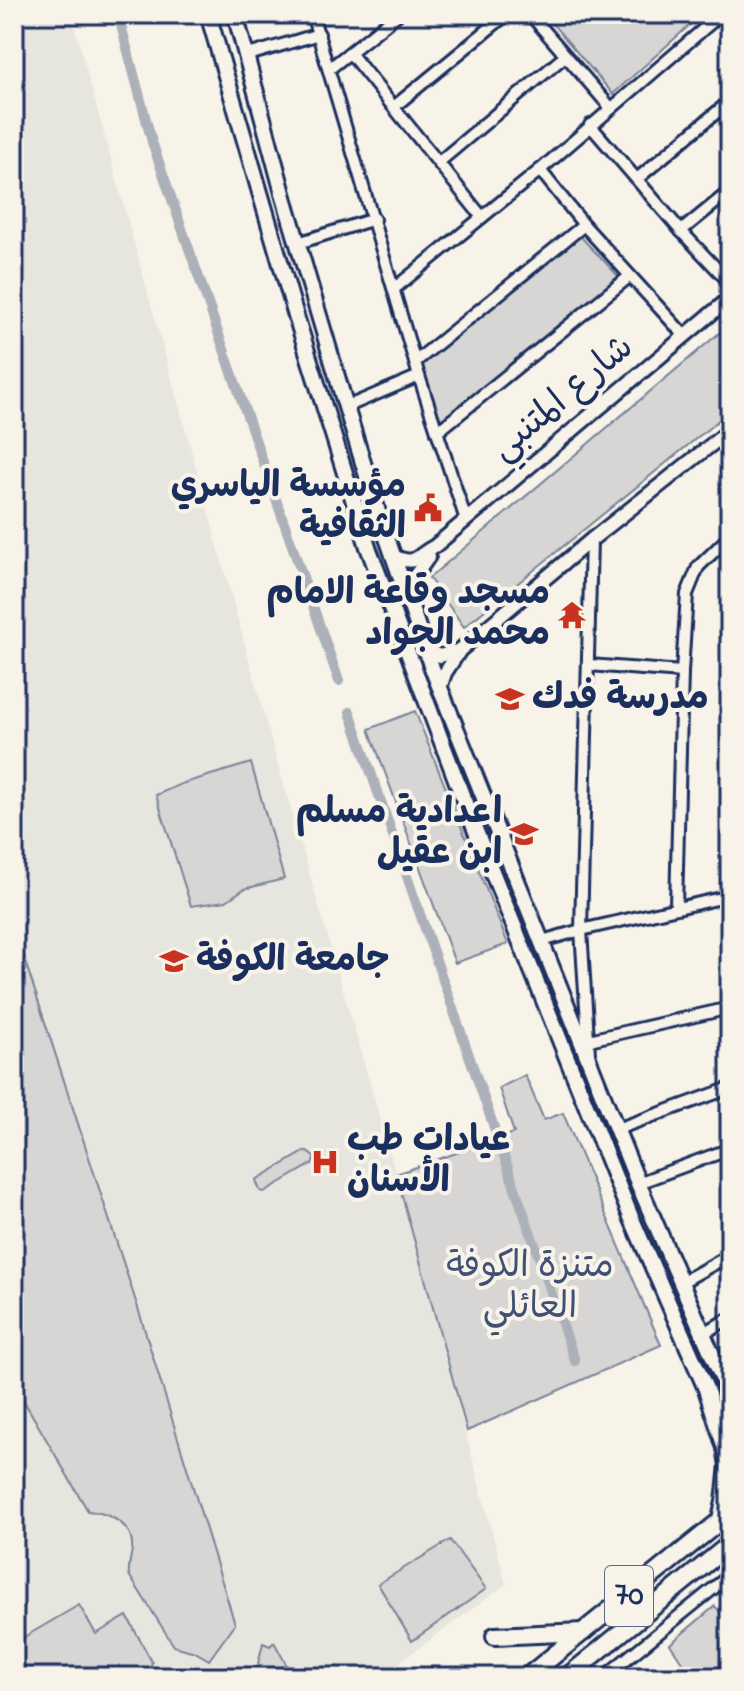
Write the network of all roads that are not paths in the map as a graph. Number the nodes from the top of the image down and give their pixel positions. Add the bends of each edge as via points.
1 (208, 14) edge
2 (235, 14) edge
3 (312, 14) edge
4 (398, 14) edge
5 (507, 14) edge
6 (530, 14) edge
7 (721, 14) edge
8 (319, 34) junction
9 (219, 49) junction
10 (244, 52) junction
11 (350, 53) junction
12 (565, 56) junction
13 (329, 69) junction
14 (250, 75) junction
15 (228, 82) junction
16 (730, 101) edge
17 (395, 106) junction
18 (610, 107) junction
19 (590, 125) junction
20 (439, 162) junction
21 (540, 170) junction
22 (637, 179) junction
23 (730, 191) edge
24 (482, 217) junction
25 (374, 219) junction
26 (584, 225) junction
27 (681, 231) junction
28 (298, 243) junction
29 (630, 276) junction
30 (730, 283) edge
31 (395, 288) junction
32 (730, 298) edge
33 (684, 335) junction
34 (415, 362) junction
35 (419, 376) junction
36 (346, 407) junction
37 (730, 430) edge
38 (437, 432) junction
39 (466, 520) junction
40 (730, 536) edge
41 (591, 540) junction
42 (435, 546) junction
43 (393, 556) junction
44 (410, 604) junction
45 (425, 650) junction
46 (460, 650) junction
47 (589, 665) junction
48 (682, 672) junction
49 (440, 688) junction
50 (730, 896) edge
51 (676, 907) junction
52 (581, 930) junction
53 (542, 941) junction
54 (555, 975) junction
55 (538, 984) junction
56 (730, 1008) edge
57 (589, 1040) junction
58 (589, 1058) junction
59 (730, 1088) edge
60 (617, 1129) junction
61 (730, 1149) edge
62 (638, 1183) junction
63 (730, 1255) edge
64 (680, 1283) junction
65 (730, 1318) edge
66 (704, 1333) junction
67 (730, 1396) edge
68 (723, 1419) edge
69 (724, 1518) edge
70 (727, 1554) edge
71 (730, 1575) edge
72 (583, 1632) junction
73 (495, 1636) dead end
74 (527, 1677) edge
75 (567, 1677) edge
76 (604, 1677) edge

1 - 9 main road
2 - 10 main road
3 - 8 street
4 - 11 street
5 - 17 street
6 - 12 street
7 - 18 street
8 - 10 street
8 - 13 street
9 - 10 main road via 230,58
9 - 15 main road
10 - 14 main road
11 - 13 street
11 - 17 street
12 - 18 street
12 - 20 street
13 - 25 street
14 - 15 main road via 235,74
14 - 28 main road
15 - 55 main road via 368,547
16 - 22 street
17 - 20 street
18 - 19 street
19 - 21 street
19 - 22 street
20 - 24 street
21 - 24 street
21 - 26 street
22 - 27 street
23 - 27 street
24 - 31 street
25 - 28 street
25 - 31 street
26 - 29 street
26 - 34 street
27 - 30 street
28 - 36 main road
29 - 33 street
29 - 38 street
31 - 34 street
32 - 33 street, شارع المتنبي
33 - 39 street, شارع المتنبي
34 - 35 street
35 - 36 street
35 - 38 street
36 - 43 main road
37 - 41 street
38 - 39 street
39 - 42 street, شارع المتنبي
40 - 48 street via 698,567 687,594
41 - 46 street
41 - 47 street
42 - 43 street, شارع المتنبي via 413,561
42 - 44 street, شارع المتنبي via 415,576
43 - 44 main road
44 - 45 main road
45 - 46 street via 440,656
45 - 49 main road
46 - 49 street
47 - 48 street
47 - 52 street
48 - 51 street
49 - 53 main road
50 - 51 street
51 - 52 street
52 - 53 street
52 - 57 street
53 - 54 main road
54 - 55 main road via 551,984
54 - 58 main road
55 - 68 main road via 631,1217
56 - 57 street
57 - 58 street
58 - 60 main road
59 - 60 street
60 - 62 main road
61 - 62 street
62 - 64 main road
63 - 64 street
64 - 66 main road
65 - 66 street
66 - 67 main road
68 - 69 main road via 728,1465
69 - 72 highway, 70
70 - 75 highway, 70
71 - 76 street
72 - 73 highway
72 - 74 highway, 70

